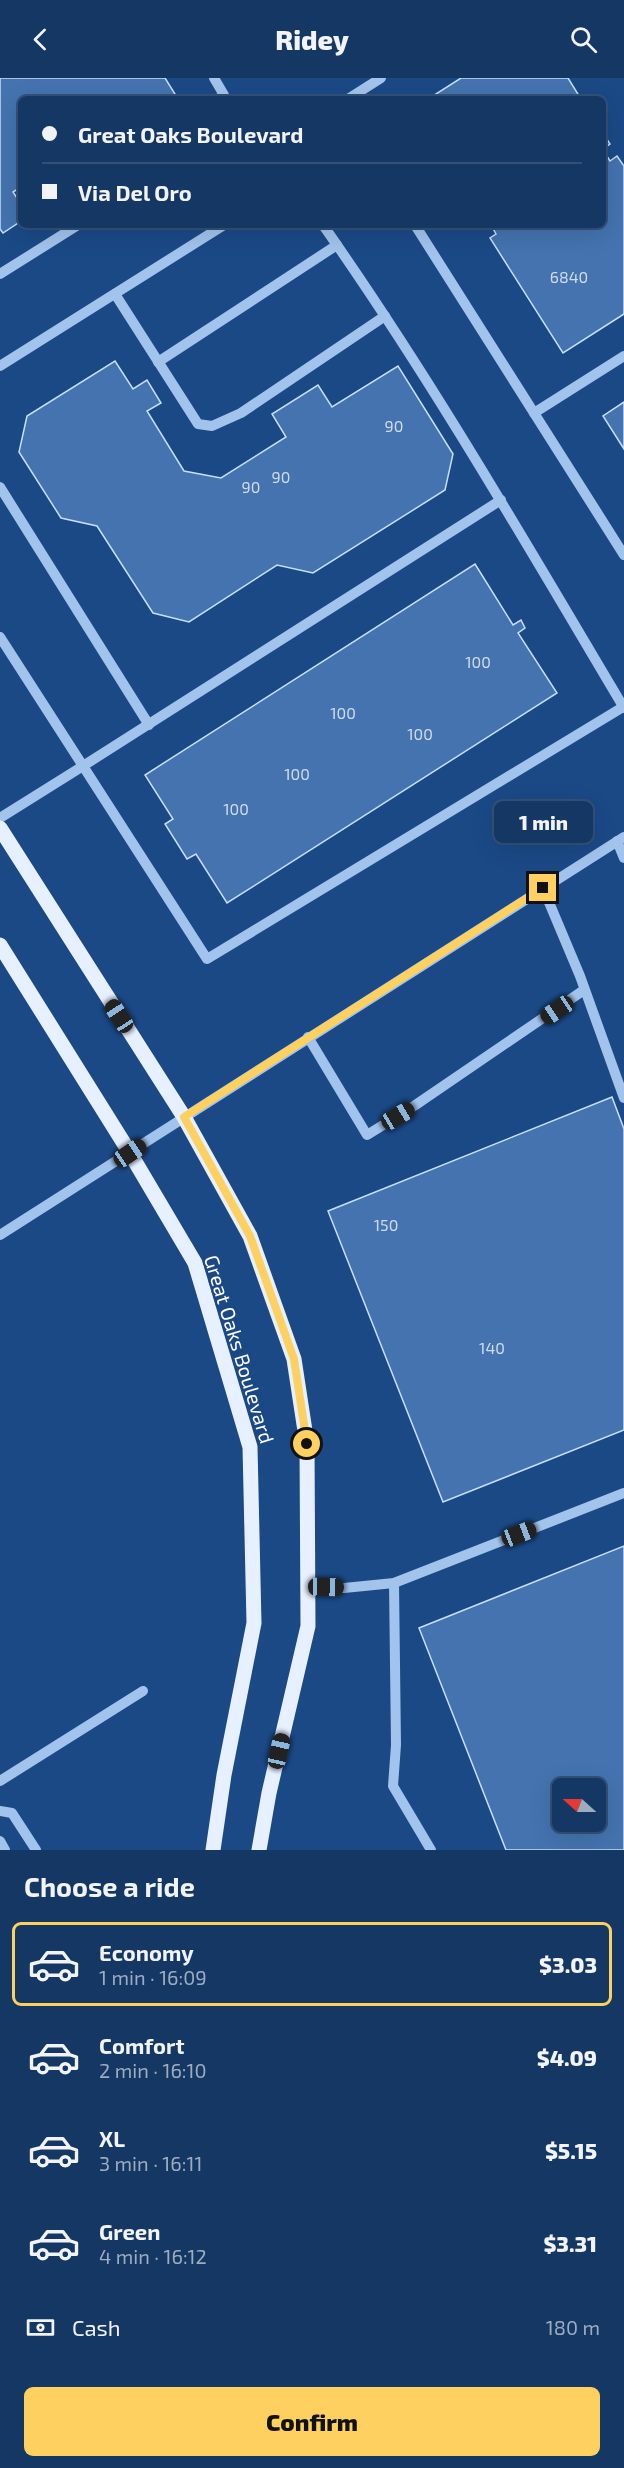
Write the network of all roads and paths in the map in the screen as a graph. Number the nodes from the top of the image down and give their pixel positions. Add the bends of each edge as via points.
1 (214, 78) edge
2 (381, 78) edge
3 (222, 96) edge
4 (353, 96) edge
5 (73, 228) edge
6 (219, 228) edge
7 (325, 228) edge
8 (418, 228) edge
9 (337, 245) junction
10 (0, 274) edge
11 (115, 294) junction
12 (385, 316) junction
13 (624, 356) edge
14 (159, 362) junction
15 (0, 366) edge
16 (534, 413) junction
17 (0, 488) edge
18 (501, 500) junction
19 (624, 555) edge
20 (0, 637) edge
21 (624, 708) edge
22 (149, 724) junction
23 (83, 766) junction
24 (0, 818) edge
25 (0, 828) edge
26 (620, 839) edge
27 (624, 858) edge
28 (543, 888) junction
29 (0, 945) edge
30 (584, 990) junction
31 (308, 1037) junction
32 (624, 1098) edge
33 (184, 1117) junction
34 (130, 1153) junction
35 (0, 1235) edge
36 (624, 1493) edge
37 (394, 1583) junction
38 (308, 1587) junction
39 (143, 1691) dead end
40 (0, 1781) edge
41 (0, 1811) edge
42 (0, 1842) edge
43 (5, 1850) edge
44 (36, 1850) edge
45 (213, 1850) edge
46 (259, 1850) edge
47 (430, 1850) edge

1 - 3 street
2 - 4 street
5 - 10 street
6 - 11 street
7 - 9 street
8 - 16 street
9 - 12 street
9 - 14 street
11 - 14 street
11 - 15 street
12 - 14 street via 241,413 212,426 198,424
12 - 18 street
13 - 16 street
16 - 19 street
17 - 22 street
18 - 21 street
18 - 22 street
20 - 23 street
21 - 23 street via 207,959
22 - 23 street
23 - 24 street
25 - 33 main road, Great Oaks Boulevard
26 - 27 street
26 - 28 street
28 - 30 street
28 - 31 street
29 - 34 main road, Great Oaks Boulevard
30 - 31 street via 366,1135
30 - 32 street
31 - 33 street
33 - 34 street
33 - 38 main road, Great Oaks Boulevard via 250,1236 294,1359 307,1444
34 - 35 street
34 - 45 main road, Great Oaks Boulevard via 195,1263 250,1447 254,1623
36 - 37 street
37 - 38 street
37 - 47 street via 393,1786
38 - 46 main road, Great Oaks Boulevard via 308,1626
39 - 40 street
41 - 44 street via 12,1813
42 - 43 street

